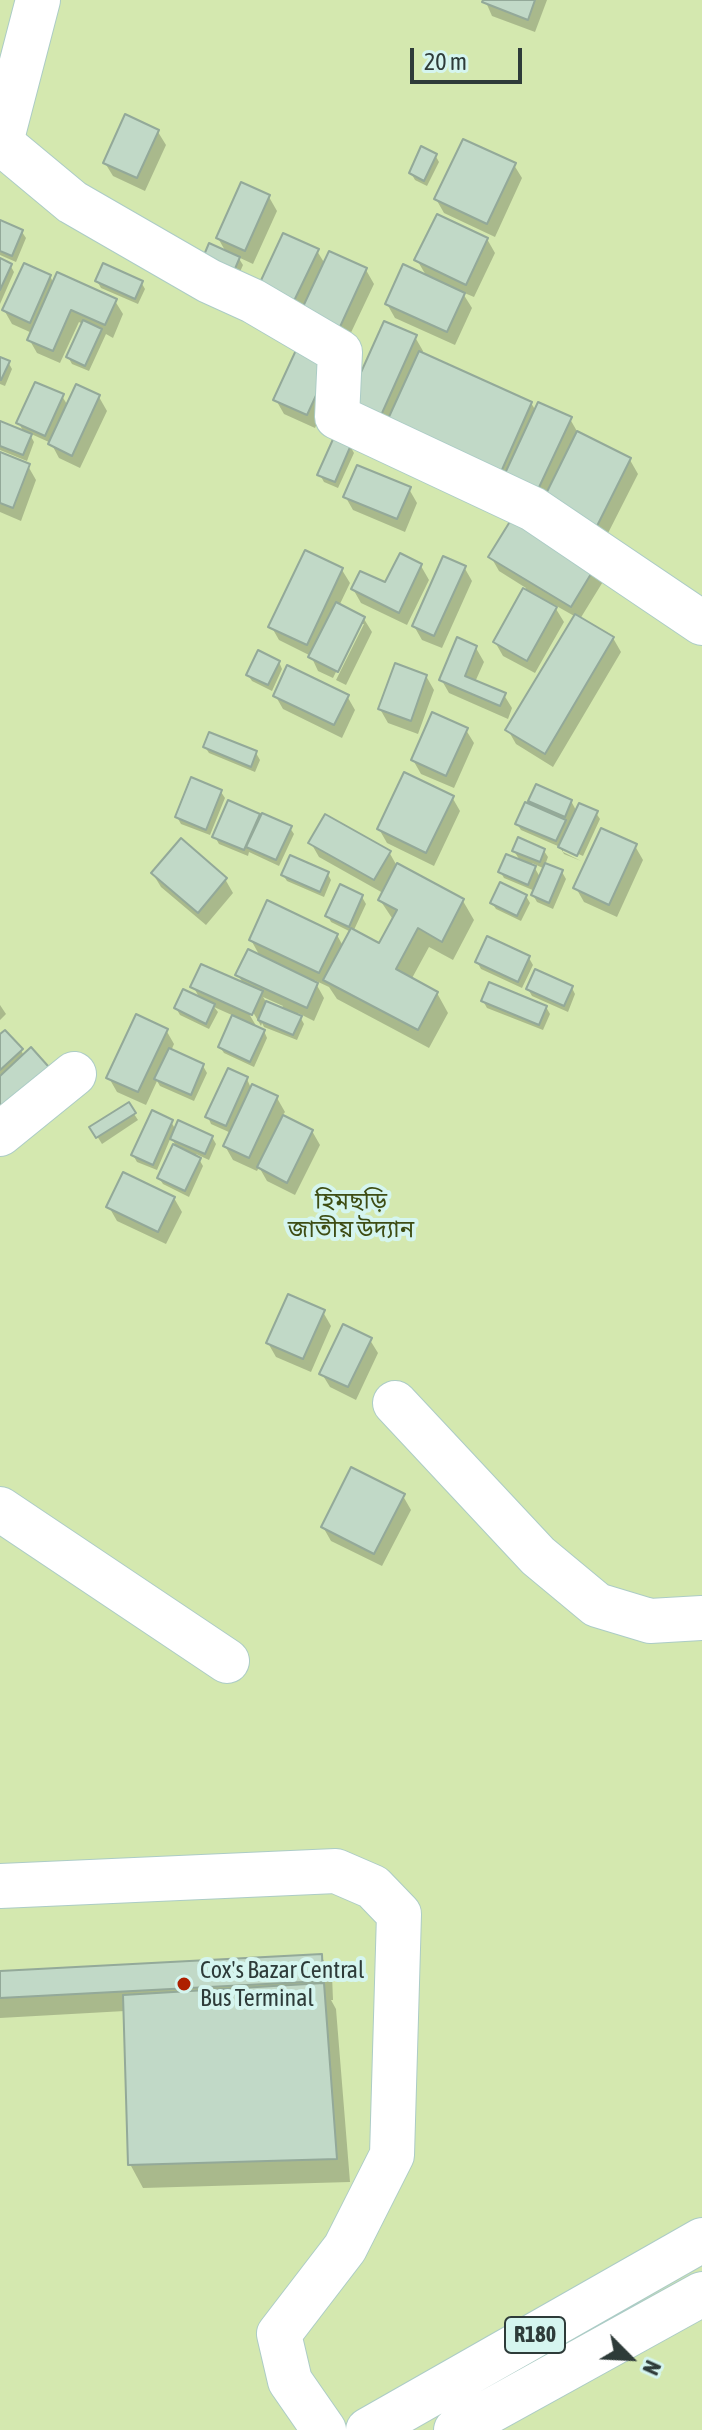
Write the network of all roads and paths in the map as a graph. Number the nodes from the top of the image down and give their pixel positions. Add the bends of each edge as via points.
1 (38, 0) edge
2 (0, 145) edge
3 (702, 623) edge
4 (74, 1074) dead end
5 (0, 1134) edge
6 (395, 1403) dead end
7 (0, 1509) edge
8 (702, 1618) edge
9 (227, 1661) dead end
10 (0, 1886) edge
11 (702, 2240) edge
12 (702, 2294) edge
13 (324, 2430) edge
14 (368, 2430) edge
15 (456, 2430) edge

1 - 2 main road
2 - 3 main road via 72,202 340,352 337,417 533,509
4 - 5 main road
6 - 8 main road via 538,1556 597,1605 650,1621
7 - 9 main road
10 - 13 main road via 336,1871 373,1887 399,1914 392,2155 345,2248 279,2334 290,2381
11 - 14 main road, R180
12 - 15 main road, R180

